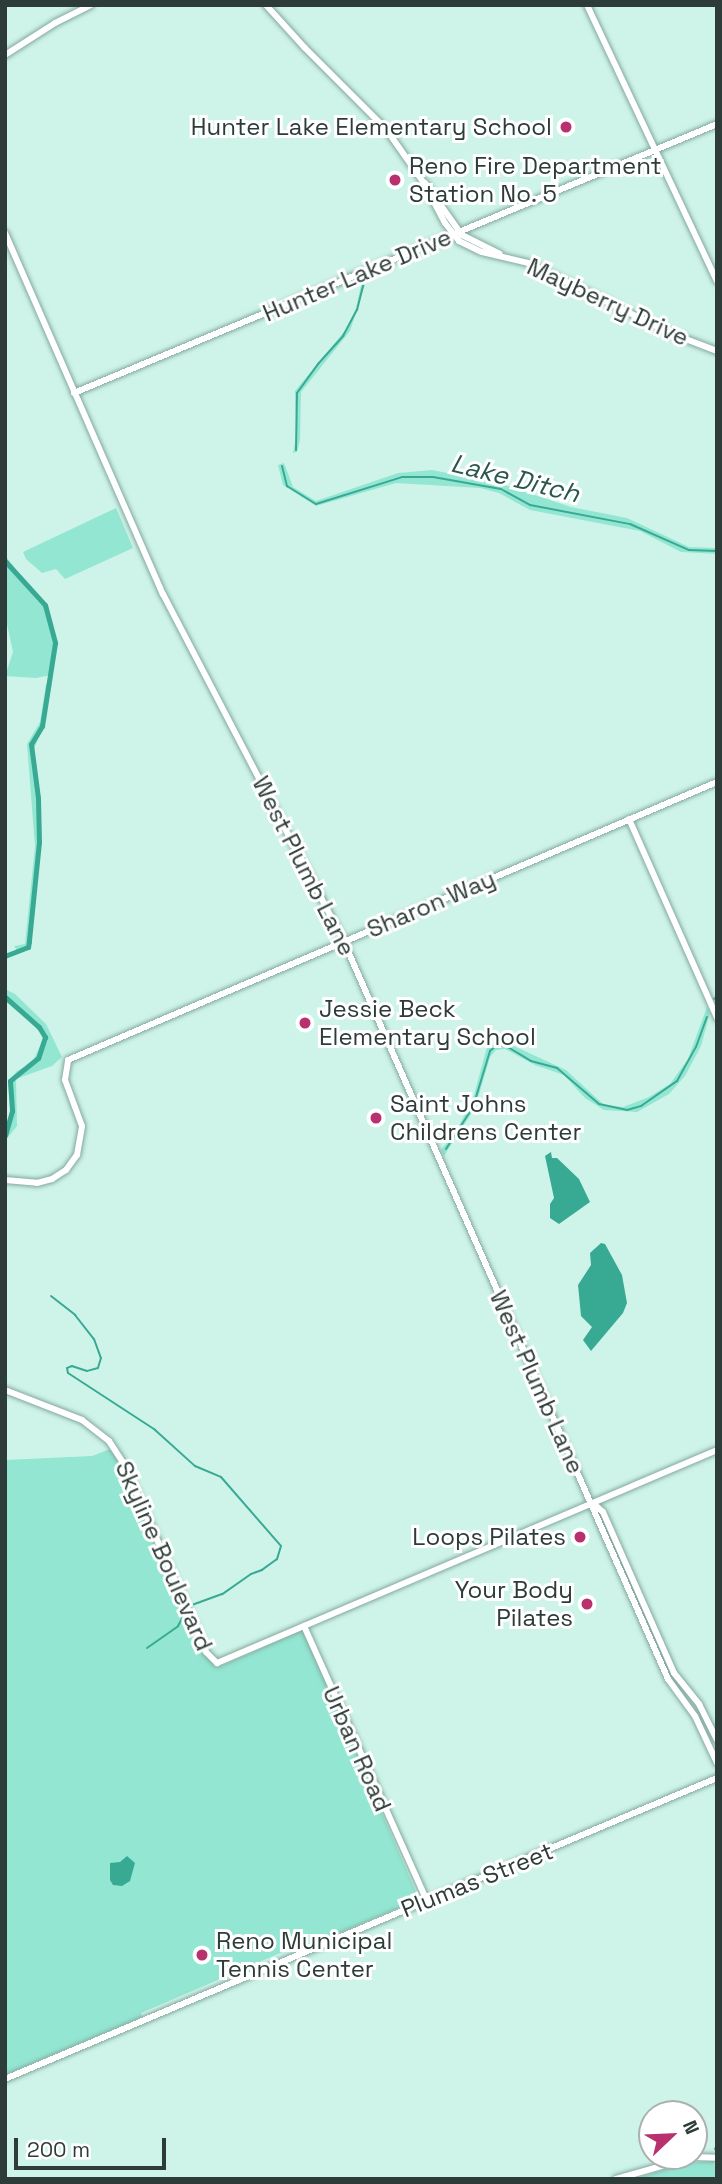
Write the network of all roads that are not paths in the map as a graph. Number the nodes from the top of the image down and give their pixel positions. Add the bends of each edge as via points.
1 (91, 5) edge
2 (266, 5) edge
3 (587, 5) edge
4 (5, 55) edge
5 (717, 124) edge
6 (654, 150) junction
7 (475, 224) junction
8 (5, 233) edge
9 (455, 233) junction
10 (478, 244) junction
11 (500, 254) junction
12 (717, 282) edge
13 (717, 351) edge
14 (74, 393) junction
15 (717, 782) edge
16 (629, 820) junction
17 (344, 942) junction
18 (717, 1018) edge
19 (5, 1180) edge
20 (5, 1391) edge
21 (717, 1450) edge
22 (593, 1503) junction
23 (304, 1626) junction
24 (717, 1740) edge
25 (717, 1763) edge
26 (717, 1778) edge
27 (412, 1871) junction
28 (427, 1901) junction
29 (418, 1905) junction
30 (5, 2079) edge
31 (717, 2158) edge
32 (616, 2179) edge

1 - 4 main road
2 - 9 main road, Mayberry Drive via 380,121
3 - 6 main road
5 - 6 main road, Hunter Lake Drive
6 - 7 main road, Hunter Lake Drive
6 - 12 main road
7 - 9 main road, Hunter Lake Drive
7 - 10 main road via 471,233
8 - 14 main road, West Plumb Lane
9 - 10 main road, Mayberry Drive
9 - 11 main road, Mayberry Drive via 474,250
9 - 14 main road, Hunter Lake Drive
10 - 11 main road, Mayberry Drive
11 - 13 main road, Mayberry Drive via 537,266 678,337
14 - 17 main road, West Plumb Lane via 163,594
15 - 16 main road, Sharon Way
16 - 17 main road, Sharon Way
16 - 18 main road
17 - 19 main road, Sharon Way via 68,1060 65,1080 82,1133 77,1155 59,1175 37,1183
17 - 22 main road, West Plumb Lane via 548,1413
20 - 23 main road, Skyline Boulevard via 82,1420 109,1441 124,1464 214,1662
21 - 22 main road
22 - 23 main road
22 - 24 main road, West Plumb Lane via 603,1512 674,1673 699,1704
22 - 25 main road, West Plumb Lane via 598,1524 668,1679 695,1716
23 - 27 main road, Urban Road
26 - 28 main road, Plumas Street
27 - 28 main road, Urban Road
27 - 29 main road, Urban Road
28 - 29 main road, Plumas Street
29 - 30 main road, Plumas Street
31 - 32 main road via 694,2157

